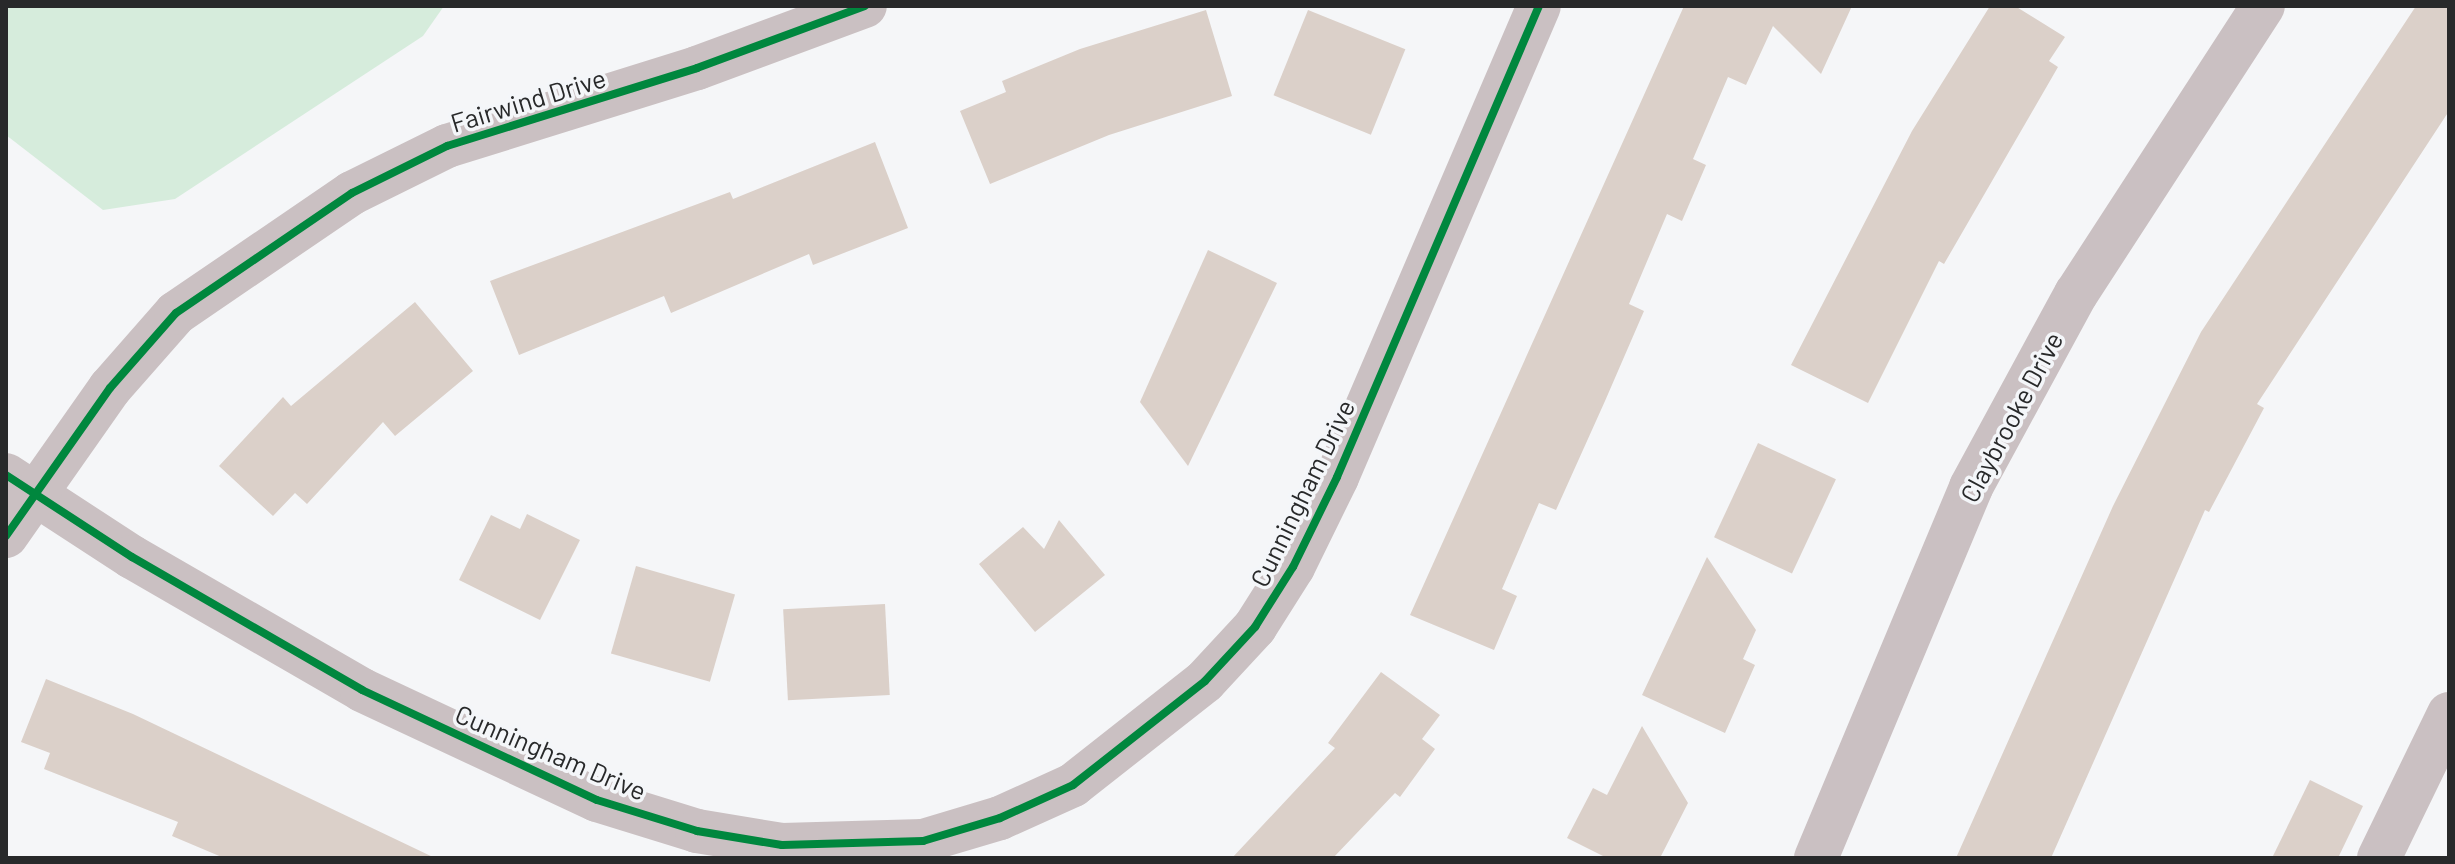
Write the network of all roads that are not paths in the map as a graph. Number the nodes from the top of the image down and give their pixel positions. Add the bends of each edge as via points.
1 (865, 6) edge
2 (1539, 6) edge
3 (2263, 6) edge
4 (20, 484) edge
5 (6, 536) edge
6 (2449, 714) edge
7 (1816, 858) edge
8 (2379, 858) edge

1 - 4 street, Fairwind Drive via 697,68 447,146 352,193 176,313
2 - 4 street, Cunningham Drive via 1337,477 1293,567 1255,627 1205,681 1073,785 1000,818 923,841 782,845 697,831 597,800 362,690 132,557
3 - 7 street, Claybrooke Drive via 2076,294 1971,487
4 - 5 street
6 - 8 street

